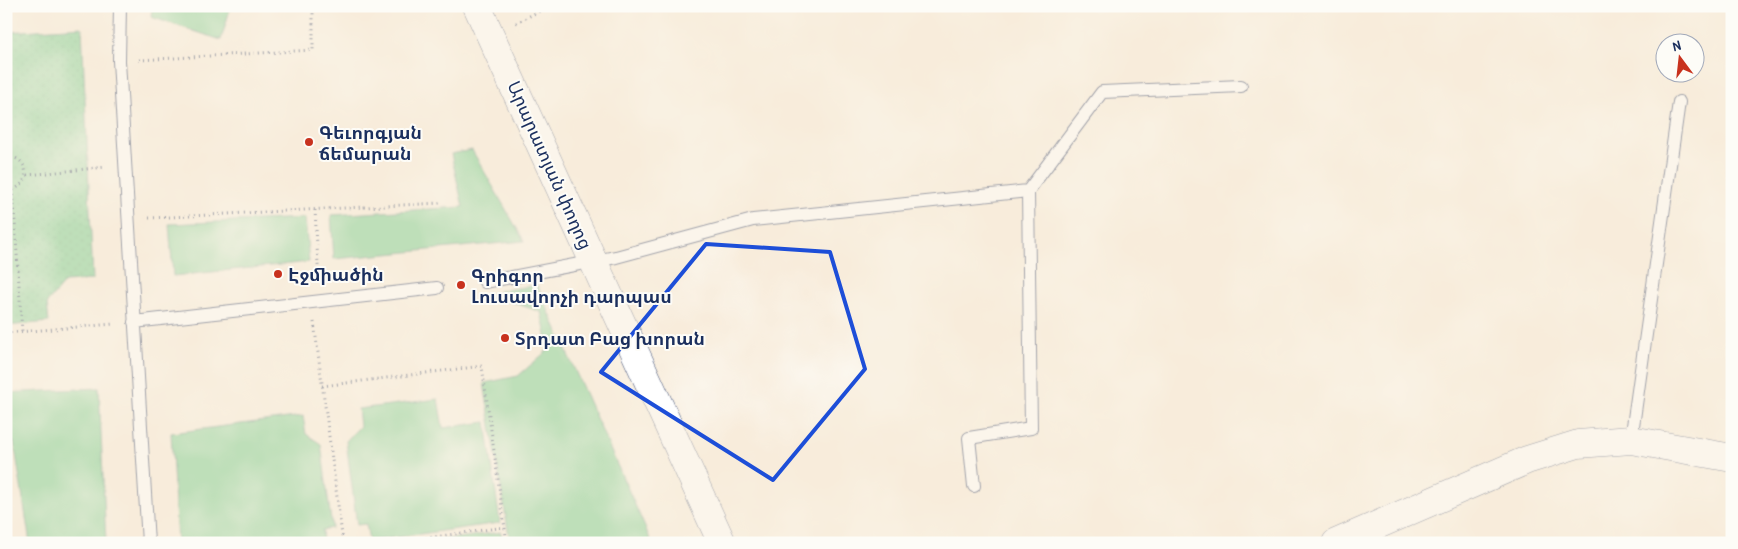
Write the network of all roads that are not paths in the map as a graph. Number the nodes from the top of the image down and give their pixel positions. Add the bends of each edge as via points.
1 (120, 6) edge
2 (477, 6) edge
3 (1240, 86) dead end
4 (1679, 102) dead end
5 (1028, 191) junction
6 (593, 261) junction
7 (485, 282) dead end
8 (437, 288) dead end
9 (134, 322) junction
10 (1630, 440) junction
11 (1732, 458) edge
12 (974, 486) dead end
13 (148, 543) edge
14 (722, 543) edge
15 (1336, 543) edge

1 - 9 lane via 118,61
2 - 6 main road, Արարատյան փողոց
3 - 5 lane via 1102,92
4 - 10 lane
5 - 6 lane via 753,220
5 - 12 lane via 1031,428 969,438
6 - 7 lane
6 - 14 main road, Արարատյան փողոց
8 - 9 lane
9 - 13 lane
10 - 11 main road
10 - 15 main road via 1578,444 1527,460

